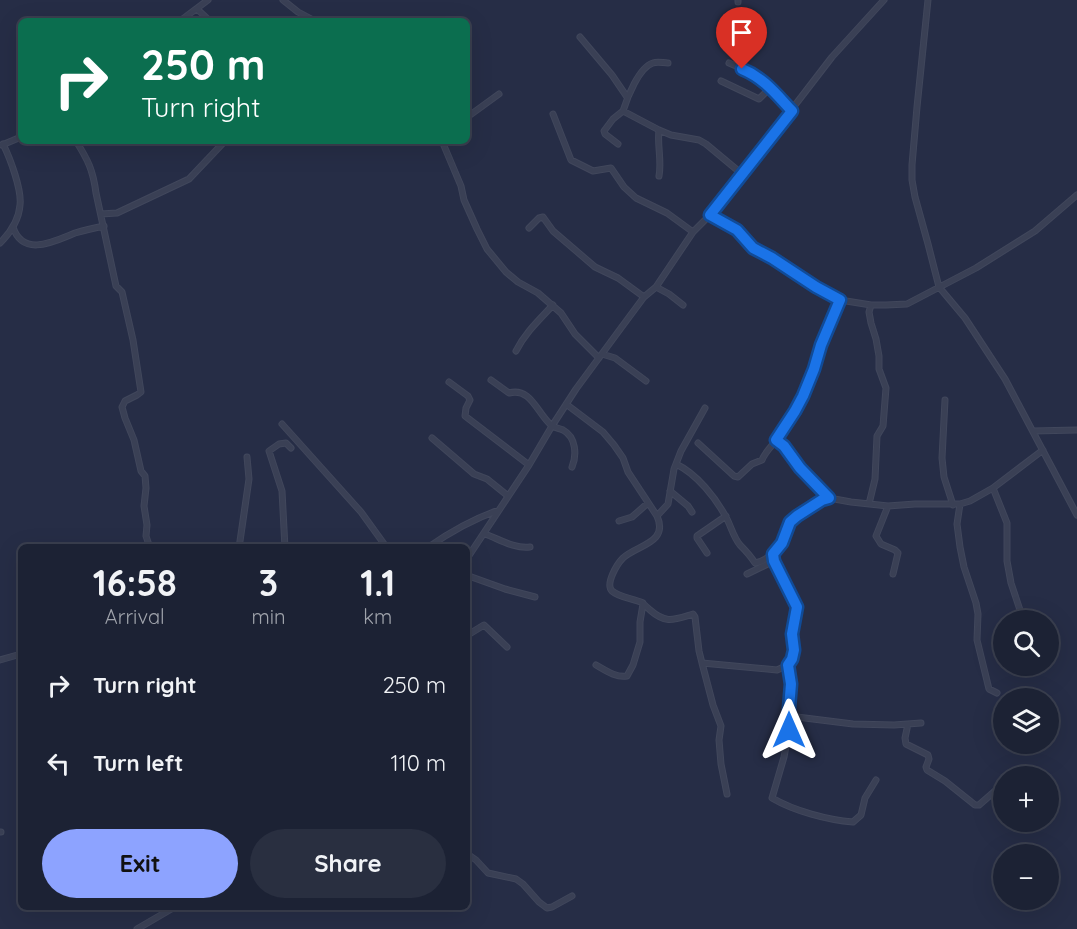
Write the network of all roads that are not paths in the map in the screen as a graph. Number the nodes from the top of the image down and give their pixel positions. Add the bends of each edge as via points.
1 (208, 0) edge
2 (283, 0) edge
3 (884, 0) edge
4 (928, 0) edge
5 (197, 9) junction
6 (184, 18) edge
7 (207, 18) edge
8 (309, 18) edge
9 (580, 37) dead end
10 (668, 63) dead end
11 (729, 63) dead end
12 (721, 81) dead end
13 (770, 88) junction
14 (499, 94) dead end
15 (627, 97) junction
16 (623, 111) junction
17 (792, 111) junction
18 (553, 114) dead end
19 (470, 115) edge
20 (659, 130) junction
21 (18, 138) edge
22 (78, 144) edge
23 (222, 144) edge
24 (443, 144) edge
25 (618, 144) dead end
26 (2, 145) edge
27 (742, 174) junction
28 (659, 176) dead end
29 (1077, 195) edge
30 (101, 214) junction
31 (710, 215) junction
32 (104, 226) junction
33 (13, 227) junction
34 (529, 228) dead end
35 (693, 232) junction
36 (0, 243) edge
37 (656, 286) junction
38 (939, 287) junction
39 (644, 297) junction
40 (840, 300) junction
41 (553, 305) junction
42 (683, 305) dead end
43 (871, 305) junction
44 (516, 351) dead end
45 (600, 356) junction
46 (490, 380) dead end
47 (646, 381) dead end
48 (449, 382) dead end
49 (945, 400) dead end
50 (566, 404) junction
51 (705, 408) dead end
52 (282, 424) dead end
53 (552, 426) junction
54 (1077, 430) edge
55 (1033, 431) junction
56 (432, 438) dead end
57 (776, 440) junction
58 (698, 443) dead end
59 (291, 448) dead end
60 (1043, 450) junction
61 (247, 457) dead end
62 (676, 464) junction
63 (529, 465) junction
64 (572, 467) dead end
65 (993, 488) junction
66 (670, 491) junction
67 (508, 496) junction
68 (829, 498) junction
69 (648, 504) junction
70 (870, 504) junction
71 (960, 504) junction
72 (953, 505) junction
73 (888, 506) junction
74 (499, 510) junction
75 (692, 512) dead end
76 (1077, 515) edge
77 (657, 516) junction
78 (726, 516) junction
79 (619, 521) dead end
80 (485, 534) junction
81 (149, 544) edge
82 (240, 544) edge
83 (285, 544) edge
84 (384, 544) edge
85 (433, 544) edge
86 (530, 548) dead end
87 (775, 550) junction
88 (707, 553) dead end
89 (470, 555) edge
90 (774, 561) junction
91 (747, 574) dead end
92 (893, 574) dead end
93 (470, 576) edge
94 (535, 597) dead end
95 (643, 604) junction
96 (1020, 610) edge
97 (470, 634) edge
98 (507, 647) dead end
99 (18, 655) edge
100 (0, 660) edge
101 (702, 663) junction
102 (596, 665) dead end
103 (788, 665) junction
104 (993, 691) edge
105 (789, 716) junction
106 (908, 723) junction
107 (921, 723) dead end
108 (876, 780) dead end
109 (993, 793) edge
110 (727, 794) dead end
111 (470, 856) edge
112 (572, 896) dead end
113 (169, 910) edge
114 (137, 929) edge

1 - 5 street
2 - 8 street
3 - 17 street via 832,57
4 - 38 street via 912,180
5 - 6 street
5 - 7 street
9 - 15 street
10 - 15 street via 654,62 648,66
11 - 13 street via 755,74
12 - 13 street via 759,99
13 - 17 street
14 - 19 street
15 - 16 street
16 - 20 street
16 - 25 street via 604,131
17 - 27 street
18 - 35 street via 571,160 593,171 611,168 636,198
20 - 27 street via 699,140
20 - 28 street
21 - 26 street
22 - 30 street via 90,164
23 - 30 street via 189,180 117,213
24 - 41 street via 487,249 506,272
26 - 33 street via 21,204
27 - 31 street
29 - 38 street via 1035,231
30 - 32 street
31 - 35 street
31 - 40 street via 737,230 753,248
32 - 33 street via 50,244 33,245 15,234
32 - 81 street via 116,286 122,292 133,340 141,392 122,407 145,476
33 - 36 street
34 - 39 street via 543,217 553,231 595,267
35 - 37 street
37 - 39 street
37 - 42 street
38 - 43 street via 907,304
38 - 55 street via 965,318
39 - 45 street
40 - 43 street
40 - 57 street via 803,396
41 - 44 street
41 - 45 street via 575,334
43 - 70 street via 879,369 886,388
45 - 47 street via 615,358
45 - 50 street
46 - 53 street via 509,393 521,392
48 - 63 street via 470,400 465,416
49 - 72 street via 942,459
50 - 53 street
50 - 69 street via 603,432 623,458 627,472
51 - 62 street
52 - 84 street via 361,512
53 - 63 street
53 - 64 street via 565,430 573,441 576,458
54 - 55 street
55 - 60 street
56 - 67 street via 474,474 487,478
57 - 58 street via 762,460 738,477
57 - 68 street
59 - 83 street via 286,443 269,451 282,491
60 - 65 street
60 - 76 street
61 - 82 street via 249,479
62 - 66 street
62 - 78 street via 695,478
63 - 67 street
65 - 71 street
65 - 96 street via 1007,523 1007,561
66 - 75 street
66 - 77 street via 668,504
67 - 74 street
68 - 70 street
68 - 87 street via 790,522
69 - 77 street
69 - 79 street via 632,517
70 - 73 street
71 - 72 street
71 - 104 street via 957,524 978,614 976,640 988,689
72 - 73 street
73 - 92 street via 876,536 881,544 898,553
74 - 80 street
74 - 85 street
77 - 95 street via 661,524 654,540 624,557 609,583 614,593
78 - 87 street via 754,563
78 - 88 street via 697,536
80 - 86 street via 511,546
80 - 89 street
87 - 90 street
90 - 91 street
90 - 103 street via 797,607 792,634 794,650
93 - 94 street
95 - 101 street via 663,620 693,614
95 - 102 street via 640,642 627,676 614,675
97 - 98 street via 484,625
99 - 100 street
101 - 103 street via 777,670
101 - 110 street via 721,726 721,764
103 - 105 street
105 - 106 street via 854,724
105 - 108 street via 784,757 772,798 786,806 853,822 861,815 865,798
106 - 107 street
106 - 109 street via 904,741 928,755 927,770 975,805 979,806
111 - 112 street via 488,873 516,879 547,908
113 - 114 street

